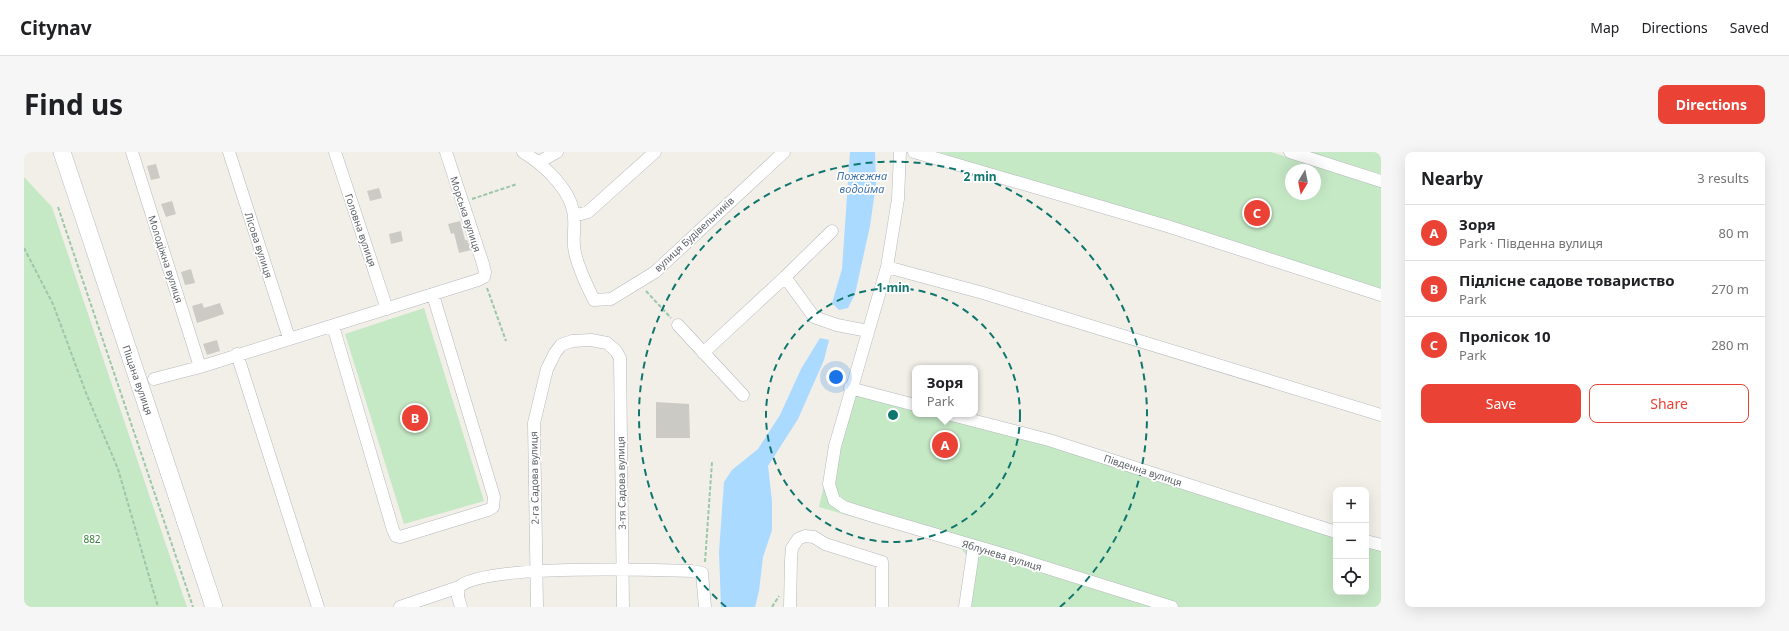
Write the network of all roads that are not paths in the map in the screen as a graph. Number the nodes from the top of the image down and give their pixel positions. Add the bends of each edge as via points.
1 (62, 152) edge
2 (132, 152) edge
3 (229, 152) edge
4 (335, 152) edge
5 (446, 152) edge
6 (523, 152) edge
7 (557, 152) edge
8 (655, 152) edge
9 (784, 152) edge
10 (900, 152) edge
11 (914, 152) edge
12 (1290, 152) edge
13 (539, 162) junction
14 (1381, 181) edge
15 (574, 216) junction
16 (832, 231) dead end
17 (887, 266) junction
18 (785, 278) junction
19 (433, 295) junction
20 (1381, 295) edge
21 (387, 309) junction
22 (678, 325) road end
23 (333, 326) junction
24 (868, 330) junction
25 (289, 338) junction
26 (555, 353) joint
27 (703, 353) junction
28 (237, 354) junction
29 (200, 367) junction
30 (154, 379) dead end
31 (850, 388) junction
32 (743, 395) dead end
33 (912, 405) edge
34 (1381, 415) edge
35 (960, 417) edge
36 (1333, 531) edge
37 (1369, 541) edge
38 (1381, 545) edge
39 (974, 546) junction
40 (622, 569) junction
41 (536, 571) junction
42 (459, 587) junction
43 (214, 607) edge
44 (318, 607) edge
45 (400, 607) edge
46 (461, 607) edge
47 (537, 607) edge
48 (623, 607) edge
49 (705, 607) edge
50 (790, 607) edge
51 (882, 607) edge
52 (965, 607) edge
53 (1172, 607) edge

1 - 43 street, Піщана вулиця
2 - 29 street, Молодіжна вулиця
3 - 25 street, Лісова вулиця
4 - 21 street, Головна вулиця
5 - 19 street, Морська вулиця via 485,272 484,277
6 - 13 street
7 - 13 street
8 - 15 street via 588,212
9 - 15 street, вулиця Будівельників via 655,272 611,299 594,300 574,246
10 - 17 street via 898,199
11 - 20 street via 1167,226
12 - 14 street
13 - 15 street via 568,197
16 - 18 street
17 - 24 street
17 - 34 street
18 - 24 street via 814,317 837,325
18 - 27 street
19 - 21 street
19 - 23 street via 494,497 493,507 488,510 400,537 396,536
21 - 23 street
22 - 27 street
23 - 25 street
24 - 31 street
25 - 28 street
26 - 40 street, 3-тя Садова вулиця via 561,345 572,341 591,340 607,344 620,358
26 - 41 street, 2-га Садова вулиця via 542,384 534,423
27 - 32 street
28 - 29 street
28 - 44 street
29 - 30 street
31 - 33 street
31 - 39 street, Яблунева вулиця via 832,461 829,484 834,500 844,507
35 - 36 street, Південна вулиця via 1049,440
37 - 38 street
39 - 52 street
39 - 53 street, Яблунева вулиця
40 - 41 street
40 - 48 street, 3-тя Садова вулиця
40 - 49 street via 702,573
41 - 42 street via 488,577
41 - 47 street, 2-га Садова вулиця
42 - 45 street
42 - 46 street
50 - 51 street via 792,548 798,539 805,536 882,562

